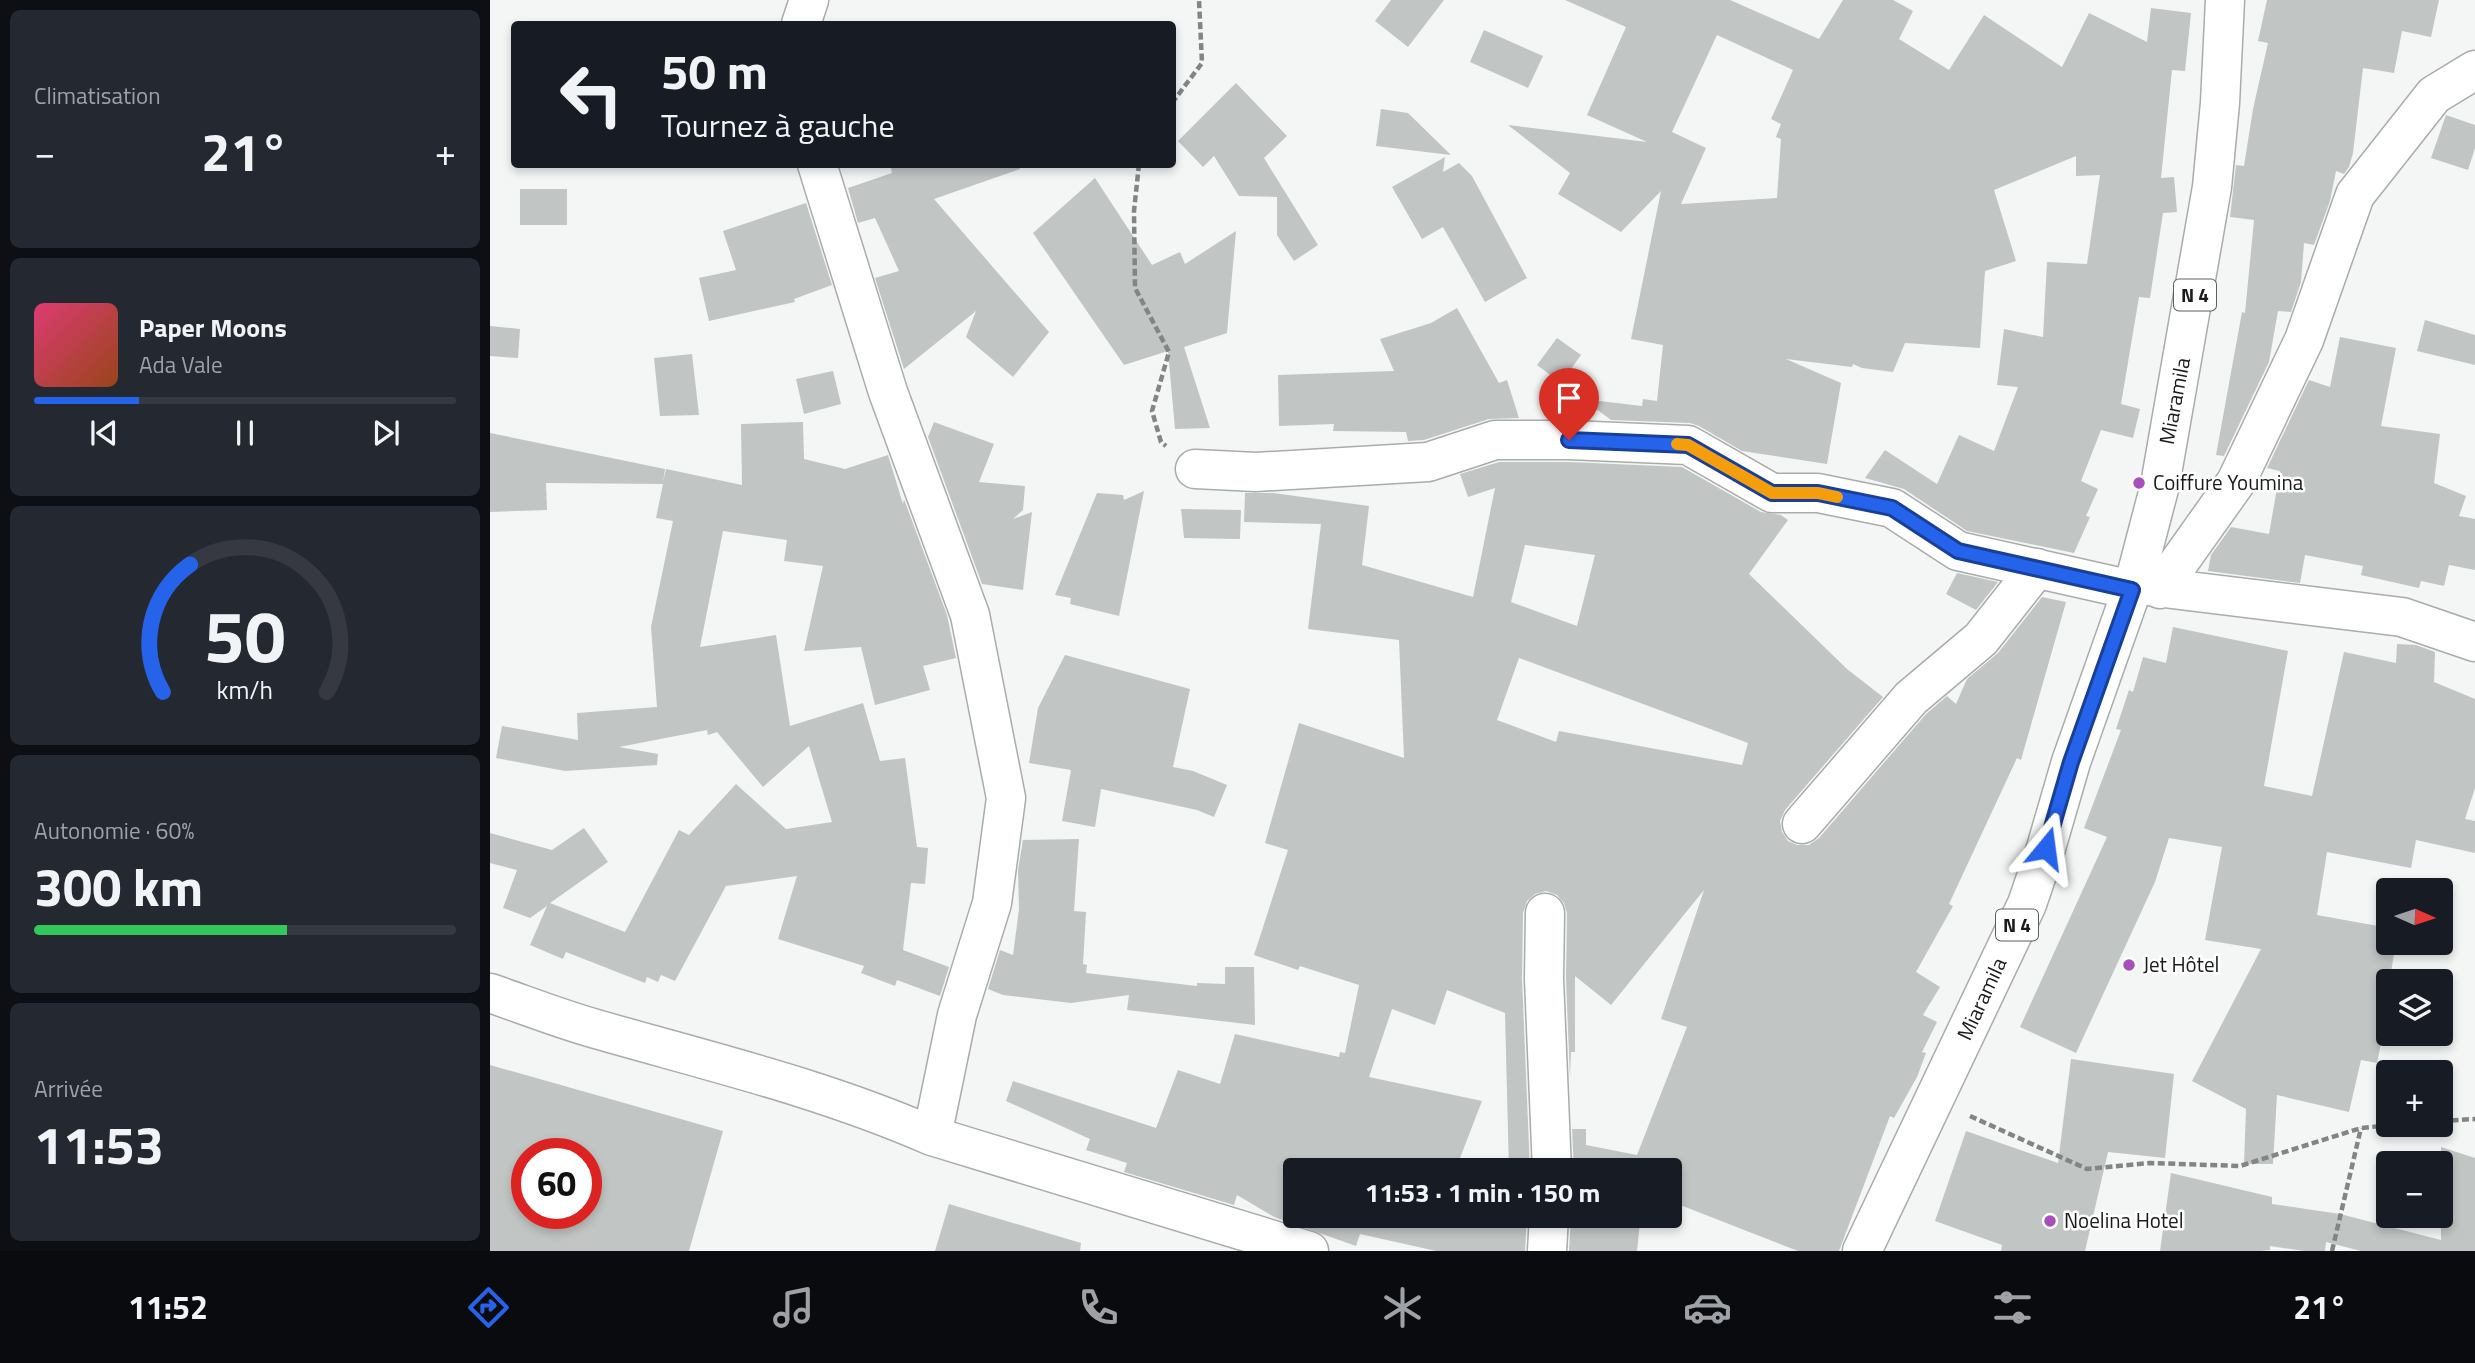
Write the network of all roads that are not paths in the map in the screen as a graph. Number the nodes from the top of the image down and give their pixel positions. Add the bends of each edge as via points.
1 (809, 0) edge
2 (2225, 0) edge
3 (802, 21) edge
4 (2475, 70) edge
5 (818, 168) edge
6 (1195, 468) road end
7 (2037, 568) junction
8 (2142, 588) junction
9 (2475, 642) edge
10 (1802, 824) dead end
11 (1545, 912) dead end
12 (490, 993) edge
13 (932, 1136) junction
14 (1551, 1158) edge
15 (1548, 1228) edge
16 (1309, 1251) edge
17 (1547, 1251) edge
18 (1862, 1251) edge

1 - 3 street
2 - 8 street, Miaramila / N 4 via 2219,115 2204,238
4 - 8 street via 2434,95 2355,195 2304,340 2235,482
5 - 13 street via 888,392 970,615 1006,797 992,903 957,1016
6 - 7 street via 1256,472 1428,462 1495,440 1688,445 1772,493 1818,493 1892,508 1958,551
7 - 8 street
7 - 10 street via 1981,639 1911,698
8 - 9 street via 2402,617
8 - 18 street, Miaramila / N 4 via 2071,762 2027,904
11 - 14 street
12 - 13 street via 594,1029 836,1098
13 - 16 street
15 - 17 street

